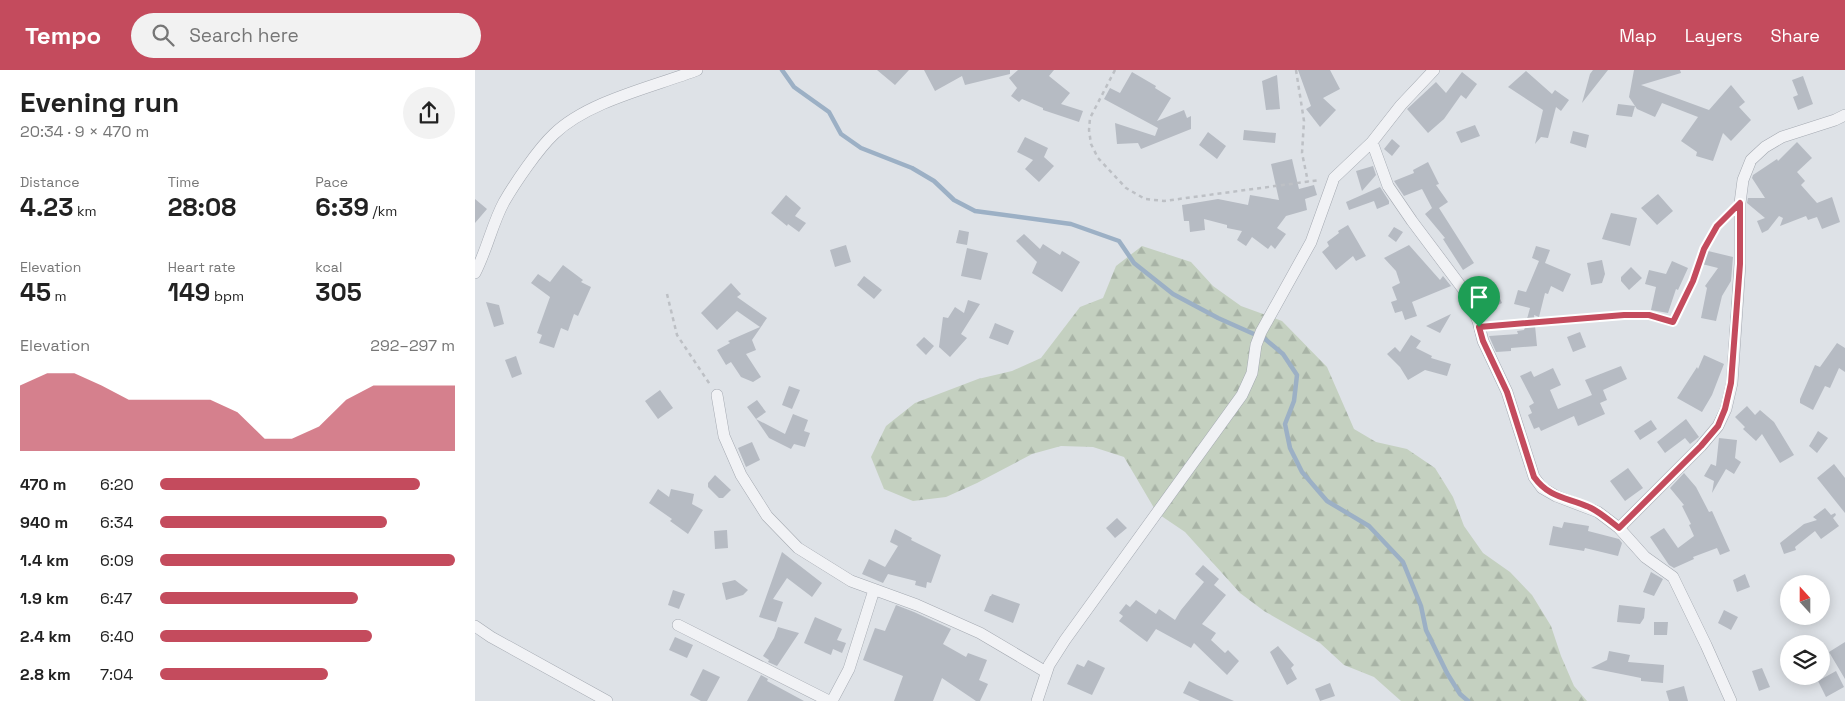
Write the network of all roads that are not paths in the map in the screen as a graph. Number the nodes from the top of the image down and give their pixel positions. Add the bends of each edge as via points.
1 (697, 70) edge
2 (1435, 70) edge
3 (1845, 115) edge
4 (1372, 142) junction
5 (475, 273) edge
6 (717, 395) road end
7 (1619, 528) junction
8 (874, 590) junction
9 (678, 625) dead end
10 (475, 626) edge
11 (1046, 672) junction
12 (607, 701) edge
13 (831, 701) edge
14 (1037, 701) edge
15 (1731, 701) edge

1 - 5 street via 604,103 576,117 554,134 504,203
2 - 4 street via 1401,104
3 - 7 street via 1782,137 1751,160 1743,180 1740,203 1740,264 1731,383 1725,409 1718,426 1701,446
4 - 7 street via 1388,186 1466,293 1483,341 1507,392 1534,477 1542,488 1598,512
4 - 11 street via 1335,178 1311,242 1261,332 1252,373 1242,395 1065,640
6 - 8 street via 724,436 741,475 767,516 798,548 851,581
7 - 15 street via 1645,557 1673,576
8 - 11 street via 980,633
8 - 13 street via 849,669
9 - 13 street
10 - 12 street
11 - 14 street

